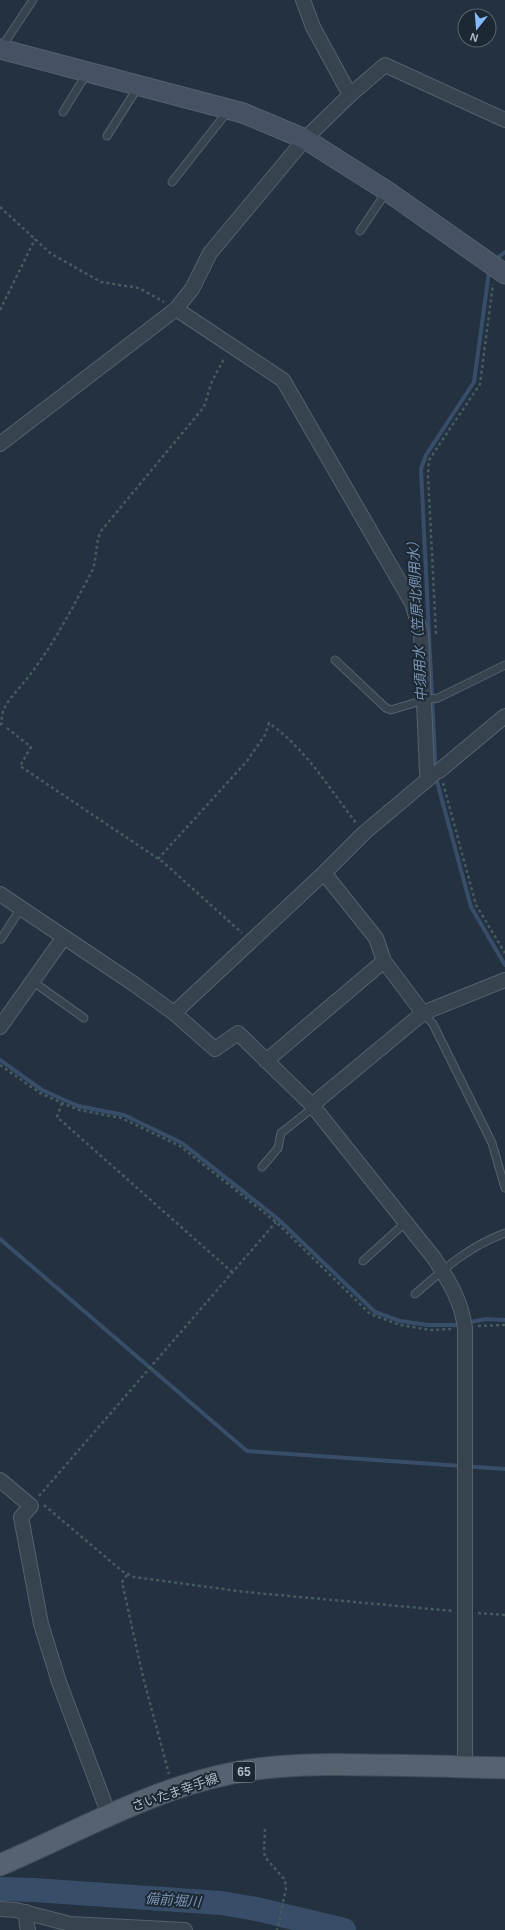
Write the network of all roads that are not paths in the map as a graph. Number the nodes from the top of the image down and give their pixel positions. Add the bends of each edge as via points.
1 (33, 0) edge
2 (303, 0) edge
3 (0, 49) edge
4 (87, 73) junction
5 (139, 87) junction
6 (350, 95) junction
7 (229, 110) junction
8 (63, 112) dead end
9 (505, 120) edge
10 (107, 136) dead end
11 (305, 139) junction
12 (172, 182) dead end
13 (387, 191) junction
14 (360, 230) dead end
15 (500, 276) edge
16 (176, 309) junction
17 (0, 444) edge
18 (335, 660) dead end
19 (505, 665) edge
20 (424, 700) junction
21 (505, 716) edge
22 (436, 776) junction
23 (324, 873) junction
24 (0, 894) edge
25 (21, 908) junction
26 (64, 937) junction
27 (1, 939) edge
28 (384, 961) junction
29 (505, 980) edge
30 (32, 982) junction
31 (174, 1013) junction
32 (423, 1013) junction
33 (84, 1018) dead end
34 (0, 1027) edge
35 (266, 1061) junction
36 (313, 1106) junction
37 (262, 1167) dead end
38 (505, 1188) edge
39 (405, 1223) junction
40 (505, 1233) edge
41 (363, 1261) dead end
42 (442, 1270) junction
43 (415, 1294) dead end
44 (0, 1480) edge
45 (465, 1767) junction
46 (505, 1768) edge
47 (110, 1815) junction
48 (2, 1859) edge
49 (0, 1909) edge
50 (26, 1912) junction
51 (28, 1930) edge
52 (181, 1930) edge

1 - 3 lane
2 - 6 street via 313,27
3 - 4 street
4 - 5 street
4 - 8 lane
5 - 7 street
5 - 10 lane
6 - 9 street via 385,65
6 - 11 street
7 - 11 street via 243,113
7 - 12 lane
11 - 13 street
11 - 16 street via 210,253 192,289
13 - 14 lane
13 - 15 street
16 - 17 street
16 - 20 street via 283,380 412,603 421,633
18 - 20 lane via 386,708 397,710
19 - 20 lane via 438,698
20 - 22 street via 426,772
21 - 22 street
22 - 23 street via 364,833
23 - 28 street via 376,938
23 - 31 street
24 - 25 street
25 - 26 street
25 - 27 lane
26 - 30 street
26 - 31 street
28 - 32 street
28 - 35 street
29 - 32 street
30 - 33 lane
30 - 34 street
31 - 35 street via 215,1049 238,1033
32 - 36 street
32 - 38 lane via 433,1024 492,1143
35 - 36 street
36 - 37 lane via 281,1133 278,1148
36 - 39 street
39 - 41 lane
39 - 42 street
40 - 42 lane via 482,1242
42 - 43 lane
42 - 45 street via 458,1297 465,1328
44 - 47 street via 34,1502 21,1517 41,1624 59,1682
45 - 46 main road, さいたま幸手線 / 65
45 - 47 main road, さいたま幸手線 / 65 via 294,1766 234,1773 173,1790
47 - 48 main road, さいたま幸手線 / 65
49 - 50 street
50 - 51 street
50 - 52 street via 70,1924

